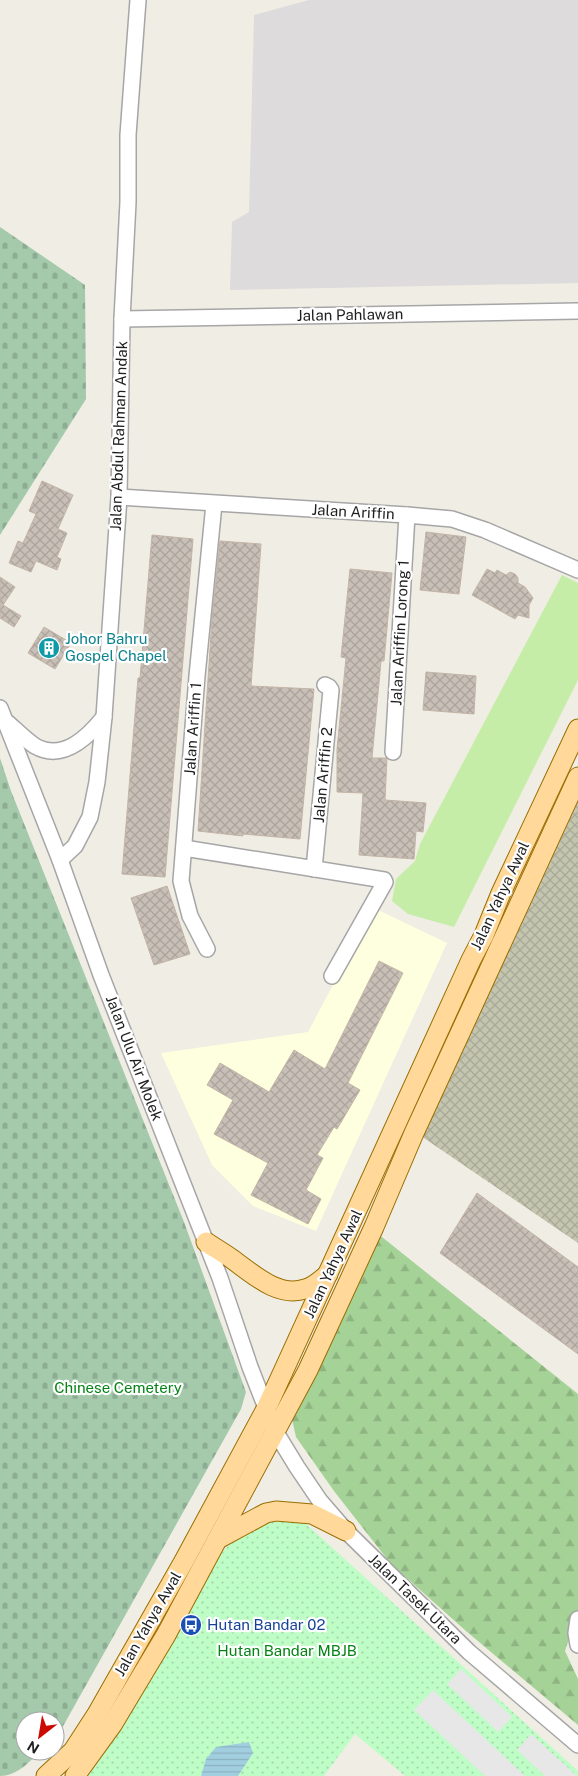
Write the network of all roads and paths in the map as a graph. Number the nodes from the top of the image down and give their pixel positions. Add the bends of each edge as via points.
1 (138, 0) edge
2 (578, 311) edge
3 (122, 319) junction
4 (119, 497) junction
5 (214, 504) junction
6 (407, 515) junction
7 (578, 570) edge
8 (325, 685) dead end
9 (0, 708) edge
10 (104, 716) junction
11 (7, 722) junction
12 (578, 729) edge
13 (393, 752) dead end
14 (578, 777) edge
15 (184, 848) junction
16 (60, 860) junction
17 (314, 869) junction
18 (207, 949) dead end
19 (332, 976) dead end
20 (206, 1242) junction
21 (329, 1273) junction
22 (266, 1409) junction
23 (275, 1431) junction
24 (346, 1531) junction
25 (218, 1540) junction
26 (578, 1619) edge
27 (578, 1645) edge
28 (578, 1746) edge
29 (46, 1776) edge
30 (75, 1776) edge

1 - 3 street, Jalan Abdul Rahman Andak via 128,126
2 - 3 street, Jalan Pahlawan
3 - 4 street, Jalan Abdul Rahman Andak
4 - 5 street, Jalan Ariffin
4 - 10 street, Jalan Abdul Rahman Andak
5 - 6 street, Jalan Ariffin
5 - 15 street, Jalan Ariffin 1
6 - 7 street, Jalan Ariffin via 452,520 485,530
6 - 13 street, Jalan Ariffin Lorong 1
8 - 17 street, Jalan Ariffin 2 via 331,690
9 - 11 street, Jalan Ulu Air Molek
10 - 11 street via 80,742 68,749 48,752 35,746
10 - 16 street, Jalan Abdul Rahman Andak via 90,816 75,846
11 - 16 street, Jalan Ulu Air Molek
12 - 21 main road, Jalan Yahya Awal
14 - 23 main road, Jalan Yahya Awal via 308,1370
15 - 17 street
15 - 18 street, Jalan Ariffin 1 via 181,881 190,916
16 - 20 street, Jalan Ulu Air Molek via 101,975
17 - 19 street via 385,882
20 - 21 main road via 279,1289 305,1290
20 - 22 street, Jalan Ulu Air Molek
21 - 22 main road, Jalan Yahya Awal
22 - 23 street, Jalan Ulu Air Molek
22 - 29 main road, Jalan Yahya Awal via 180,1569 96,1714 73,1751
23 - 24 street, Jalan Tasek Utara via 320,1501
23 - 25 main road, Jalan Yahya Awal
24 - 25 main road via 312,1514 276,1511 266,1513
24 - 28 street, Jalan Tasek Utara via 469,1652
25 - 30 main road, Jalan Yahya Awal via 112,1726
26 - 27 street

